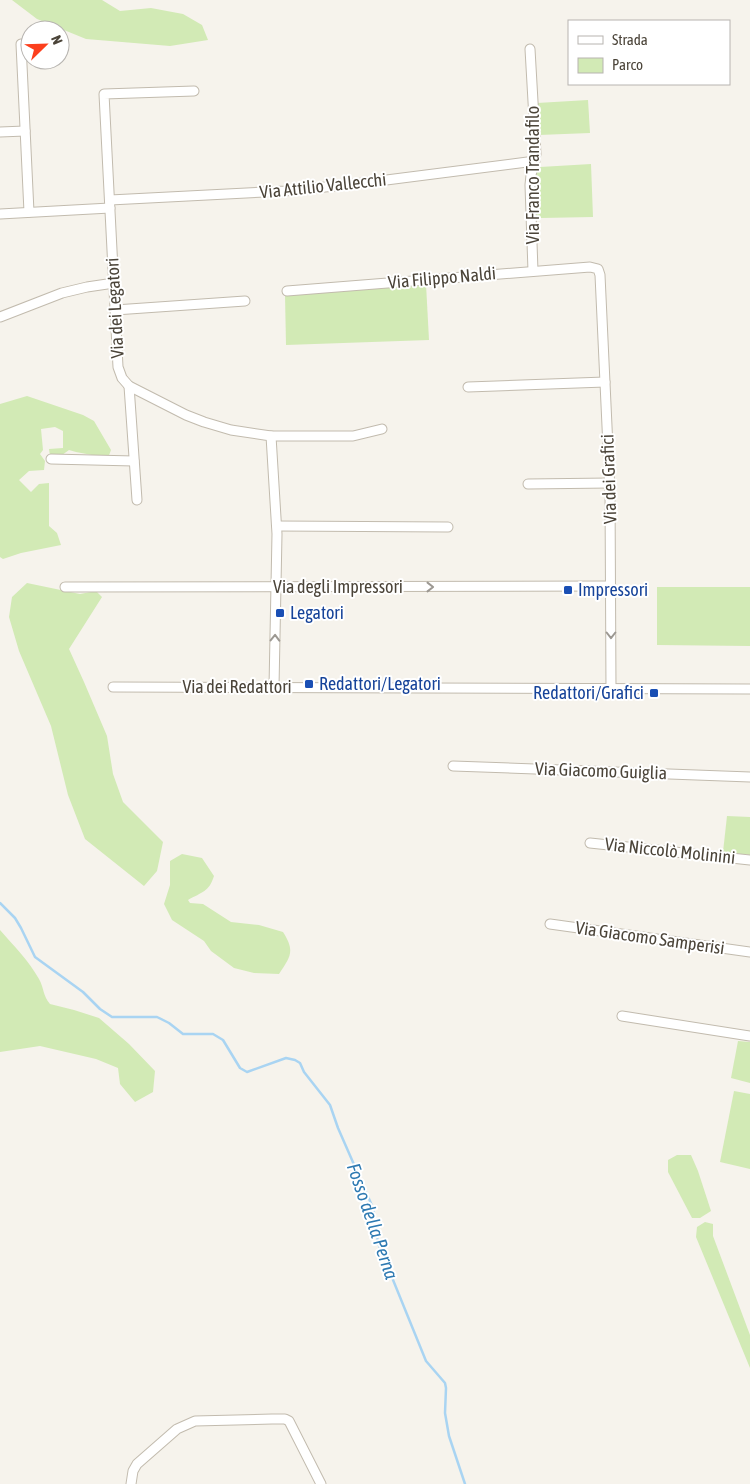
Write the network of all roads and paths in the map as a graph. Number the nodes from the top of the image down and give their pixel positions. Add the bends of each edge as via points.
1 (530, 50) dead end
2 (22, 70) edge
3 (194, 91) dead end
4 (25, 131) junction
5 (0, 132) edge
6 (535, 160) junction
7 (110, 204) junction
8 (29, 212) junction
9 (0, 214) edge
10 (598, 269) joint
11 (533, 271) junction
12 (114, 283) junction
13 (287, 291) dead end
14 (245, 301) dead end
15 (115, 310) junction
16 (0, 317) edge
17 (605, 382) junction
18 (128, 386) junction
19 (468, 387) dead end
20 (382, 429) dead end
21 (271, 436) junction
22 (51, 459) dead end
23 (134, 461) junction
24 (610, 483) junction
25 (528, 484) dead end
26 (138, 500) dead end
27 (277, 526) junction
28 (448, 527) dead end
29 (64, 586) dead end
30 (611, 586) junction
31 (276, 587) junction
32 (113, 687) dead end
33 (274, 687) junction
34 (611, 689) junction
35 (750, 689) edge
36 (452, 766) dead end
37 (750, 776) edge
38 (590, 843) dead end
39 (750, 860) edge
40 (550, 924) dead end
41 (750, 952) edge
42 (622, 1016) dead end
43 (750, 1036) edge
44 (131, 1484) edge
45 (322, 1484) edge

1 - 6 street, Via Franco Trandafilo
2 - 4 street
3 - 7 street, Via dei Legatori via 104,94
4 - 5 street
4 - 8 street
6 - 7 street, Via Attilio Vallecchi via 355,184
6 - 11 street, Via Franco Trandafilo via 530,185
7 - 8 street, Via Attilio Vallecchi
7 - 12 street, Via dei Legatori
8 - 9 street, Via Attilio Vallecchi
10 - 11 street, Via Filippo Naldi
10 - 17 street, Via dei Grafici
11 - 13 street, Via Filippo Naldi
12 - 15 street, Via dei Legatori
12 - 16 street via 62,293
14 - 15 street
15 - 18 street, Via dei Legatori via 118,368
17 - 19 street
17 - 24 street, Via dei Grafici
18 - 21 street via 204,422
18 - 23 street
20 - 21 street via 349,436
21 - 27 street
22 - 23 street
23 - 26 street
24 - 25 street
24 - 30 street, Via dei Grafici
27 - 28 street
27 - 31 street
29 - 31 street, Via degli Impressori
31 -> 30 street, Via degli Impressori
30 -> 34 street, Via dei Grafici
33 -> 31 street
32 - 33 street, Via dei Redattori
33 - 34 street, Via dei Redattori
34 - 35 street, Via dei Redattori
36 - 37 street, Via Giacomo Guiglia
38 - 39 street, Via Niccolò Molinini
40 - 41 street, Via Giacomo Samperisi
42 - 43 street
44 - 45 street via 137,1464 186,1424 194,1421 272,1419 289,1421

